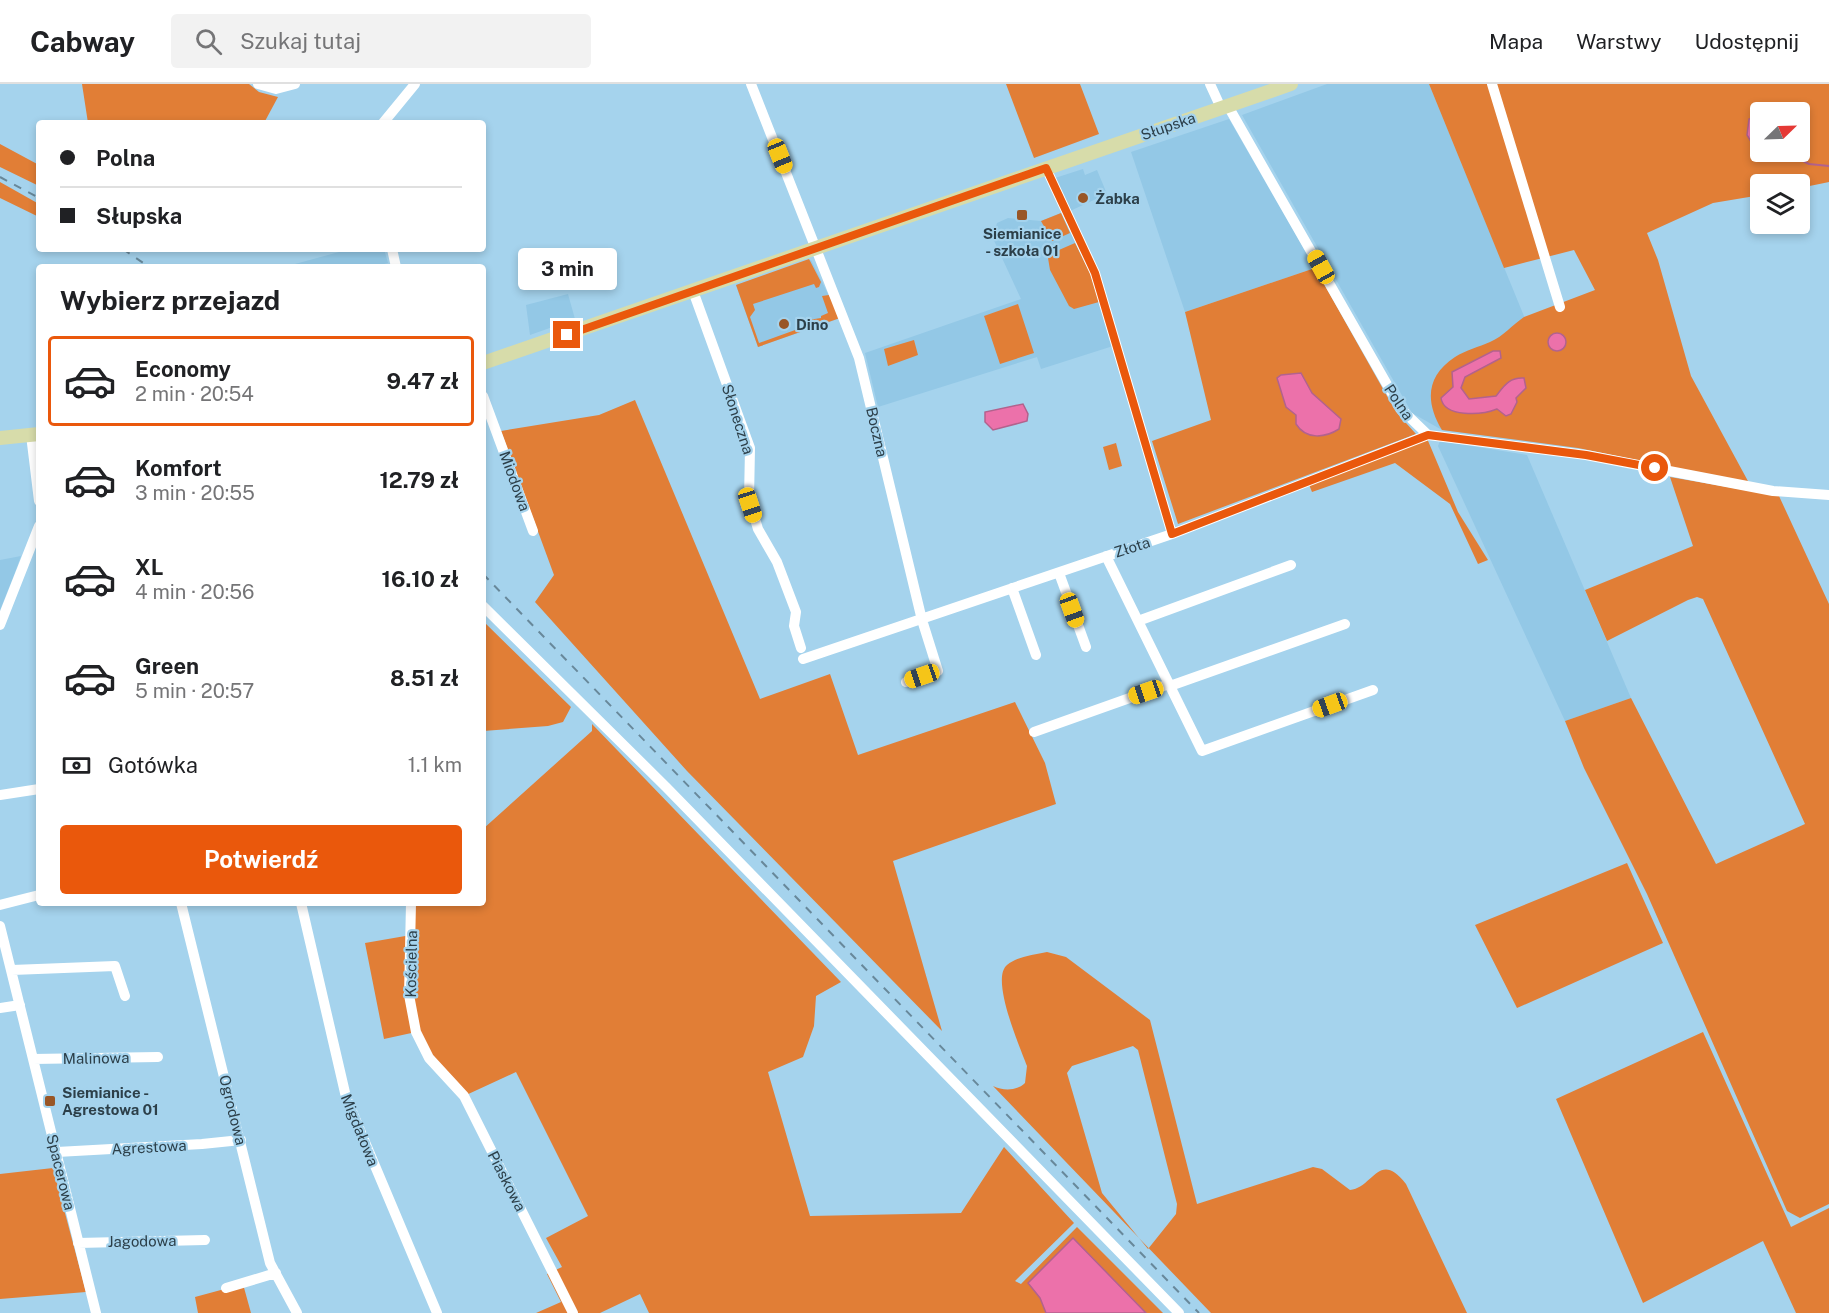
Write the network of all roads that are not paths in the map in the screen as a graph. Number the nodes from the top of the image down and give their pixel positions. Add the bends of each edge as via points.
1 (258, 84) edge
2 (295, 84) edge
3 (415, 84) edge
4 (751, 84) edge
5 (1210, 84) edge
6 (1291, 84) edge
7 (1492, 84) edge
8 (1225, 107) junction
9 (385, 120) edge
10 (1046, 168) junction
11 (815, 249) junction
12 (693, 291) junction
13 (1560, 307) dead end
14 (486, 362) edge
15 (486, 404) edge
16 (35, 435) edge
17 (1428, 435) junction
18 (0, 438) edge
19 (36, 452) edge
20 (1829, 495) edge
21 (533, 531) dead end
22 (36, 534) edge
23 (1172, 534) junction
24 (1106, 556) junction
25 (1291, 565) dead end
26 (1059, 573) junction
27 (1012, 588) junction
28 (486, 609) edge
29 (922, 620) junction
30 (1137, 621) junction
31 (1345, 624) dead end
32 (0, 625) edge
33 (1086, 647) dead end
34 (802, 653) joint
35 (1036, 655) dead end
36 (906, 682) dead end
37 (1169, 685) junction
38 (1373, 690) dead end
39 (1034, 732) dead end
40 (36, 789) edge
41 (0, 795) edge
42 (36, 896) edge
43 (0, 905) edge
44 (182, 906) edge
45 (302, 906) edge
46 (411, 906) edge
47 (0, 926) edge
48 (12, 970) junction
49 (125, 996) dead end
50 (20, 1005) junction
51 (0, 1008) edge
52 (158, 1057) dead end
53 (429, 1058) joint
54 (33, 1059) junction
55 (241, 1140) junction
56 (57, 1152) junction
57 (205, 1240) dead end
58 (78, 1243) junction
59 (276, 1273) junction
60 (226, 1288) dead end
61 (96, 1313) edge
62 (297, 1313) edge
63 (437, 1313) edge
64 (573, 1313) edge
65 (1179, 1313) edge

1 - 2 street via 276,89
3 - 9 street
4 - 11 street, Boczna
5 - 8 street, Polna
6 - 8 main road, Słupska
7 - 13 street
8 - 10 main road, Słupska
8 - 17 street, Polna via 1401,409
10 - 11 main road, Słupska
10 - 23 street via 1095,273
11 - 12 main road, Słupska
11 - 29 street, Boczna via 860,358
12 - 14 main road, Słupska
12 - 34 street, Słoneczna via 750,448 749,499 758,529 777,562 796,612 794,626
15 - 21 street, Miodowa
16 - 18 main road
16 - 19 street
17 - 20 street via 1586,455 1773,491
17 - 23 street, Złota
22 - 32 street
23 - 24 street, Złota
24 - 26 street, Złota
24 - 30 street, Złota
25 - 30 street
26 - 27 street, Złota
26 - 33 street
27 - 29 street, Złota
27 - 35 street
28 - 65 street via 666,787
29 - 34 street, Złota
29 - 36 street, Boczna via 938,671
30 - 37 street, Złota
31 - 37 street
37 - 38 street, Złota via 1202,752
37 - 39 street
40 - 41 street
42 - 43 street
44 - 55 street, Ogrodowa
45 - 63 street, Migdałowa via 346,1096
46 - 53 street, Kościelna via 412,1021
47 - 48 street, Spacerowa
48 - 49 street via 115,966
48 - 50 street, Spacerowa
50 - 51 street
50 - 54 street, Spacerowa
52 - 54 street, Malinowa
53 - 64 street, Piaskowa via 464,1096
54 - 56 street, Spacerowa
55 - 56 street, Agrestowa
55 - 59 street, Ogrodowa via 270,1263
56 - 58 street, Spacerowa
57 - 58 street, Jagodowa
58 - 61 street, Spacerowa
59 - 60 street
59 - 62 street, Ogrodowa

